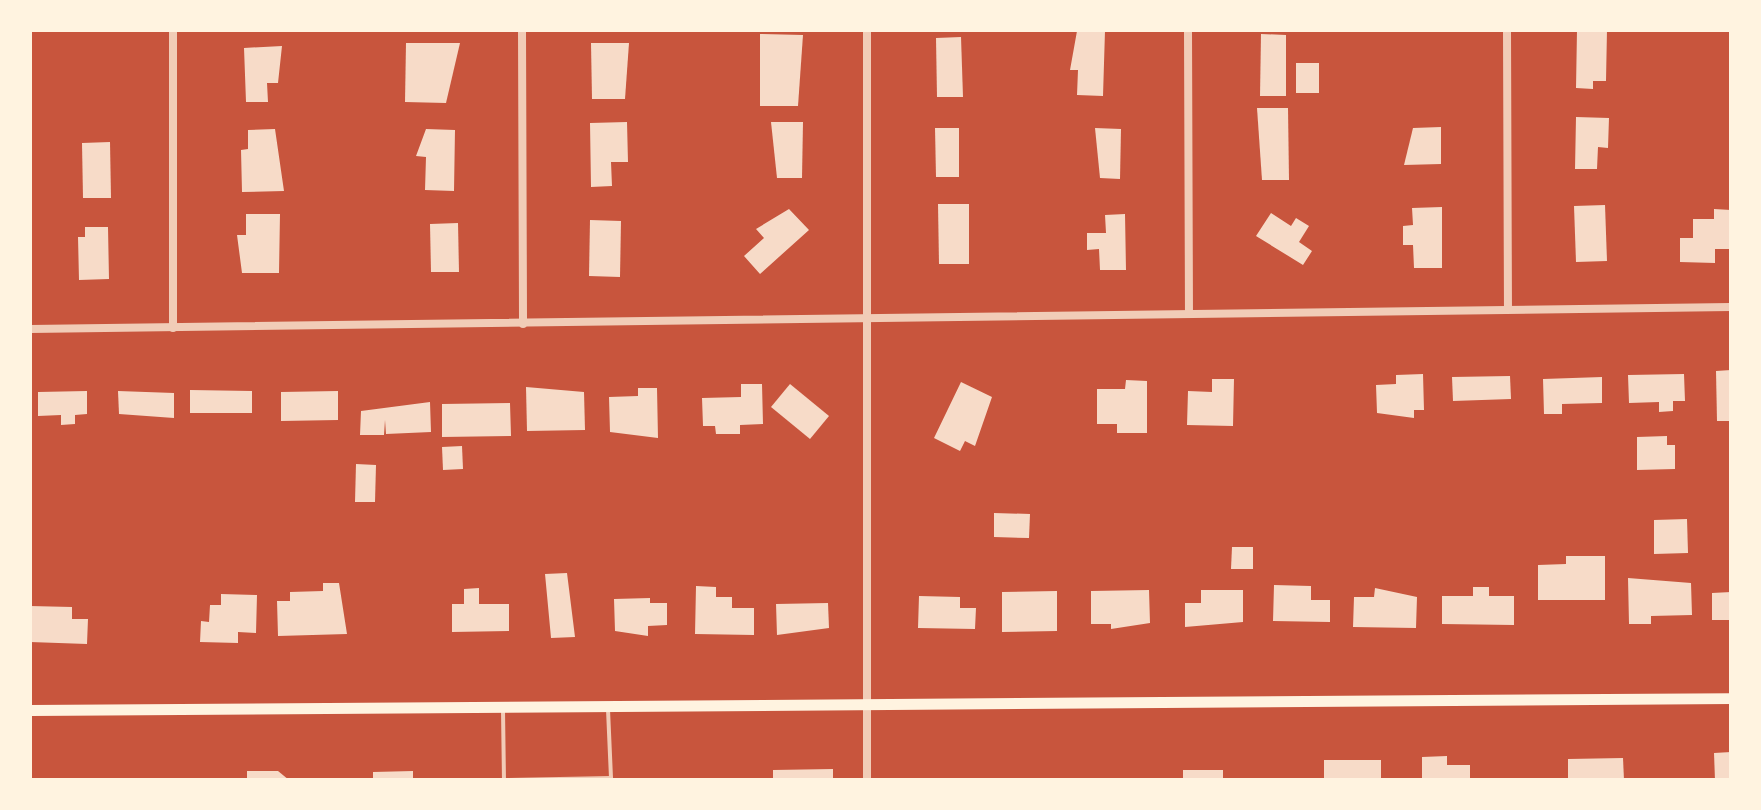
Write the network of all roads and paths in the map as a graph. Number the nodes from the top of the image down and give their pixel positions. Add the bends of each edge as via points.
1 (173, 30) edge
2 (522, 30) edge
3 (867, 30) edge
4 (1188, 30) edge
5 (1506, 30) edge
6 (1731, 307) edge
7 (1508, 308) junction
8 (1189, 312) junction
9 (869, 317) junction
10 (523, 324) junction
11 (174, 328) junction
12 (30, 329) edge
13 (1731, 698) edge
14 (866, 704) junction
15 (504, 706) junction
16 (608, 706) junction
17 (30, 710) edge
18 (606, 779) edge
19 (505, 780) edge
20 (867, 780) edge

1 - 11 street
2 - 10 street
3 - 9 street
4 - 8 street
5 - 7 street
6 - 7 street
7 - 8 street
8 - 9 street
9 - 10 street
9 - 14 street
10 - 11 street
11 - 12 street
13 - 14 main road
14 - 16 main road
14 - 20 street
15 - 16 main road
15 - 17 main road
15 - 19 lane
16 - 18 lane
18 - 19 lane

